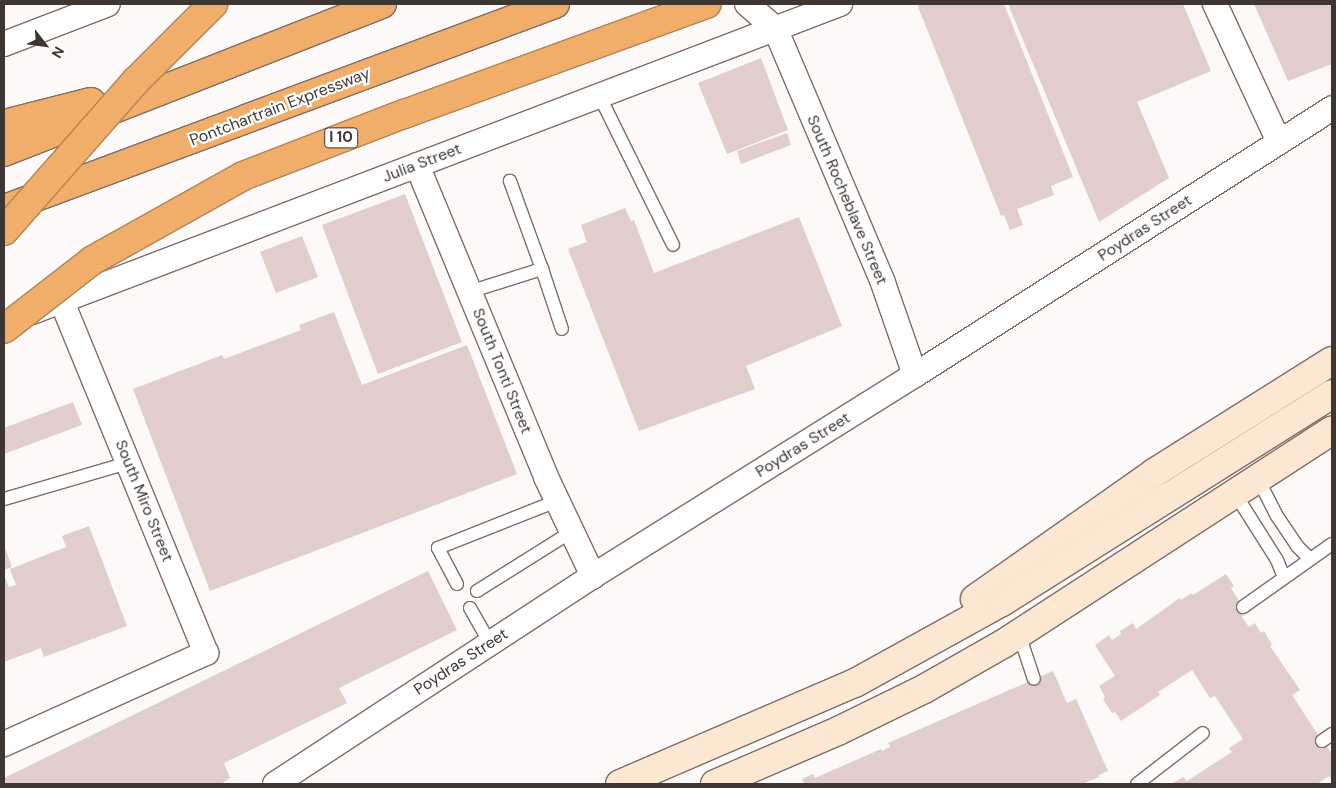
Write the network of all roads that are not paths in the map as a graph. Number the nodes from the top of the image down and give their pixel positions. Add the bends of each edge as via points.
1 (108, 4) edge
2 (213, 4) edge
3 (382, 4) edge
4 (555, 4) edge
5 (708, 4) edge
6 (747, 4) edge
7 (840, 4) edge
8 (1215, 4) edge
9 (775, 28) junction
10 (4, 44) edge
11 (204, 73) junction
12 (599, 95) junction
13 (1332, 108) edge
14 (4, 124) edge
15 (1279, 142) junction
16 (4, 152) edge
17 (417, 165) junction
18 (510, 181) dead end
19 (4, 209) edge
20 (4, 232) edge
21 (673, 245) dead end
22 (542, 269) junction
23 (469, 292) junction
24 (62, 302) junction
25 (4, 321) edge
26 (4, 329) edge
27 (562, 329) dead end
28 (1332, 361) edge
29 (915, 375) junction
30 (1332, 394) edge
31 (1332, 430) edge
32 (128, 463) junction
33 (1257, 477) junction
34 (1234, 492) junction
35 (4, 499) edge
36 (557, 501) junction
37 (571, 532) junction
38 (1332, 544) edge
39 (1310, 559) junction
40 (593, 576) junction
41 (1284, 576) junction
42 (457, 584) dead end
43 (477, 591) dead end
44 (1243, 607) dead end
45 (470, 608) dead end
46 (1019, 634) junction
47 (490, 642) junction
48 (1034, 679) dead end
49 (855, 684) junction
50 (1203, 733) dead end
51 (4, 744) edge
52 (275, 784) edge
53 (620, 784) edge
54 (715, 784) edge
55 (1137, 784) edge

1 - 10 street
2 - 20 highway, bridge via 136,81
3 - 11 highway
4 - 19 highway, Pontchartrain Expressway
5 - 26 highway, I 10, bridge via 243,176 93,260
6 - 9 street
7 - 9 street, Julia Street
8 - 15 street
9 - 12 street, Julia Street
9 - 29 street, South Rocheblave Street via 883,283
11 - 14 highway
11 - 16 highway
12 - 17 street, Julia Street
12 - 21 lane
13 - 15 street, Poydras Street
15 - 29 street, Poydras Street
17 - 23 street, South Tonti Street
17 - 24 street, Julia Street
18 - 22 lane
22 - 23 lane
22 - 27 lane
23 - 36 street, South Tonti Street
24 - 25 street, Julia Street
24 - 32 street, South Miro Street
28 - 49 main road via 1154,473
29 - 40 street, Poydras Street
30 - 49 main road via 1002,602
31 - 33 main road
32 - 35 lane
32 - 51 street, South Miro Street via 206,653
33 - 34 main road
33 - 39 lane via 1277,516
34 - 41 lane via 1278,560
34 - 46 main road
36 - 37 street, South Tonti Street
36 - 42 lane via 438,548
37 - 40 street, South Tonti Street
37 - 43 lane
38 - 39 lane
39 - 41 lane
40 - 47 street, Poydras Street
41 - 44 lane
45 - 47 lane
46 - 48 lane
46 - 54 main road via 924,689
47 - 52 street, Poydras Street
49 - 53 main road
50 - 55 lane

